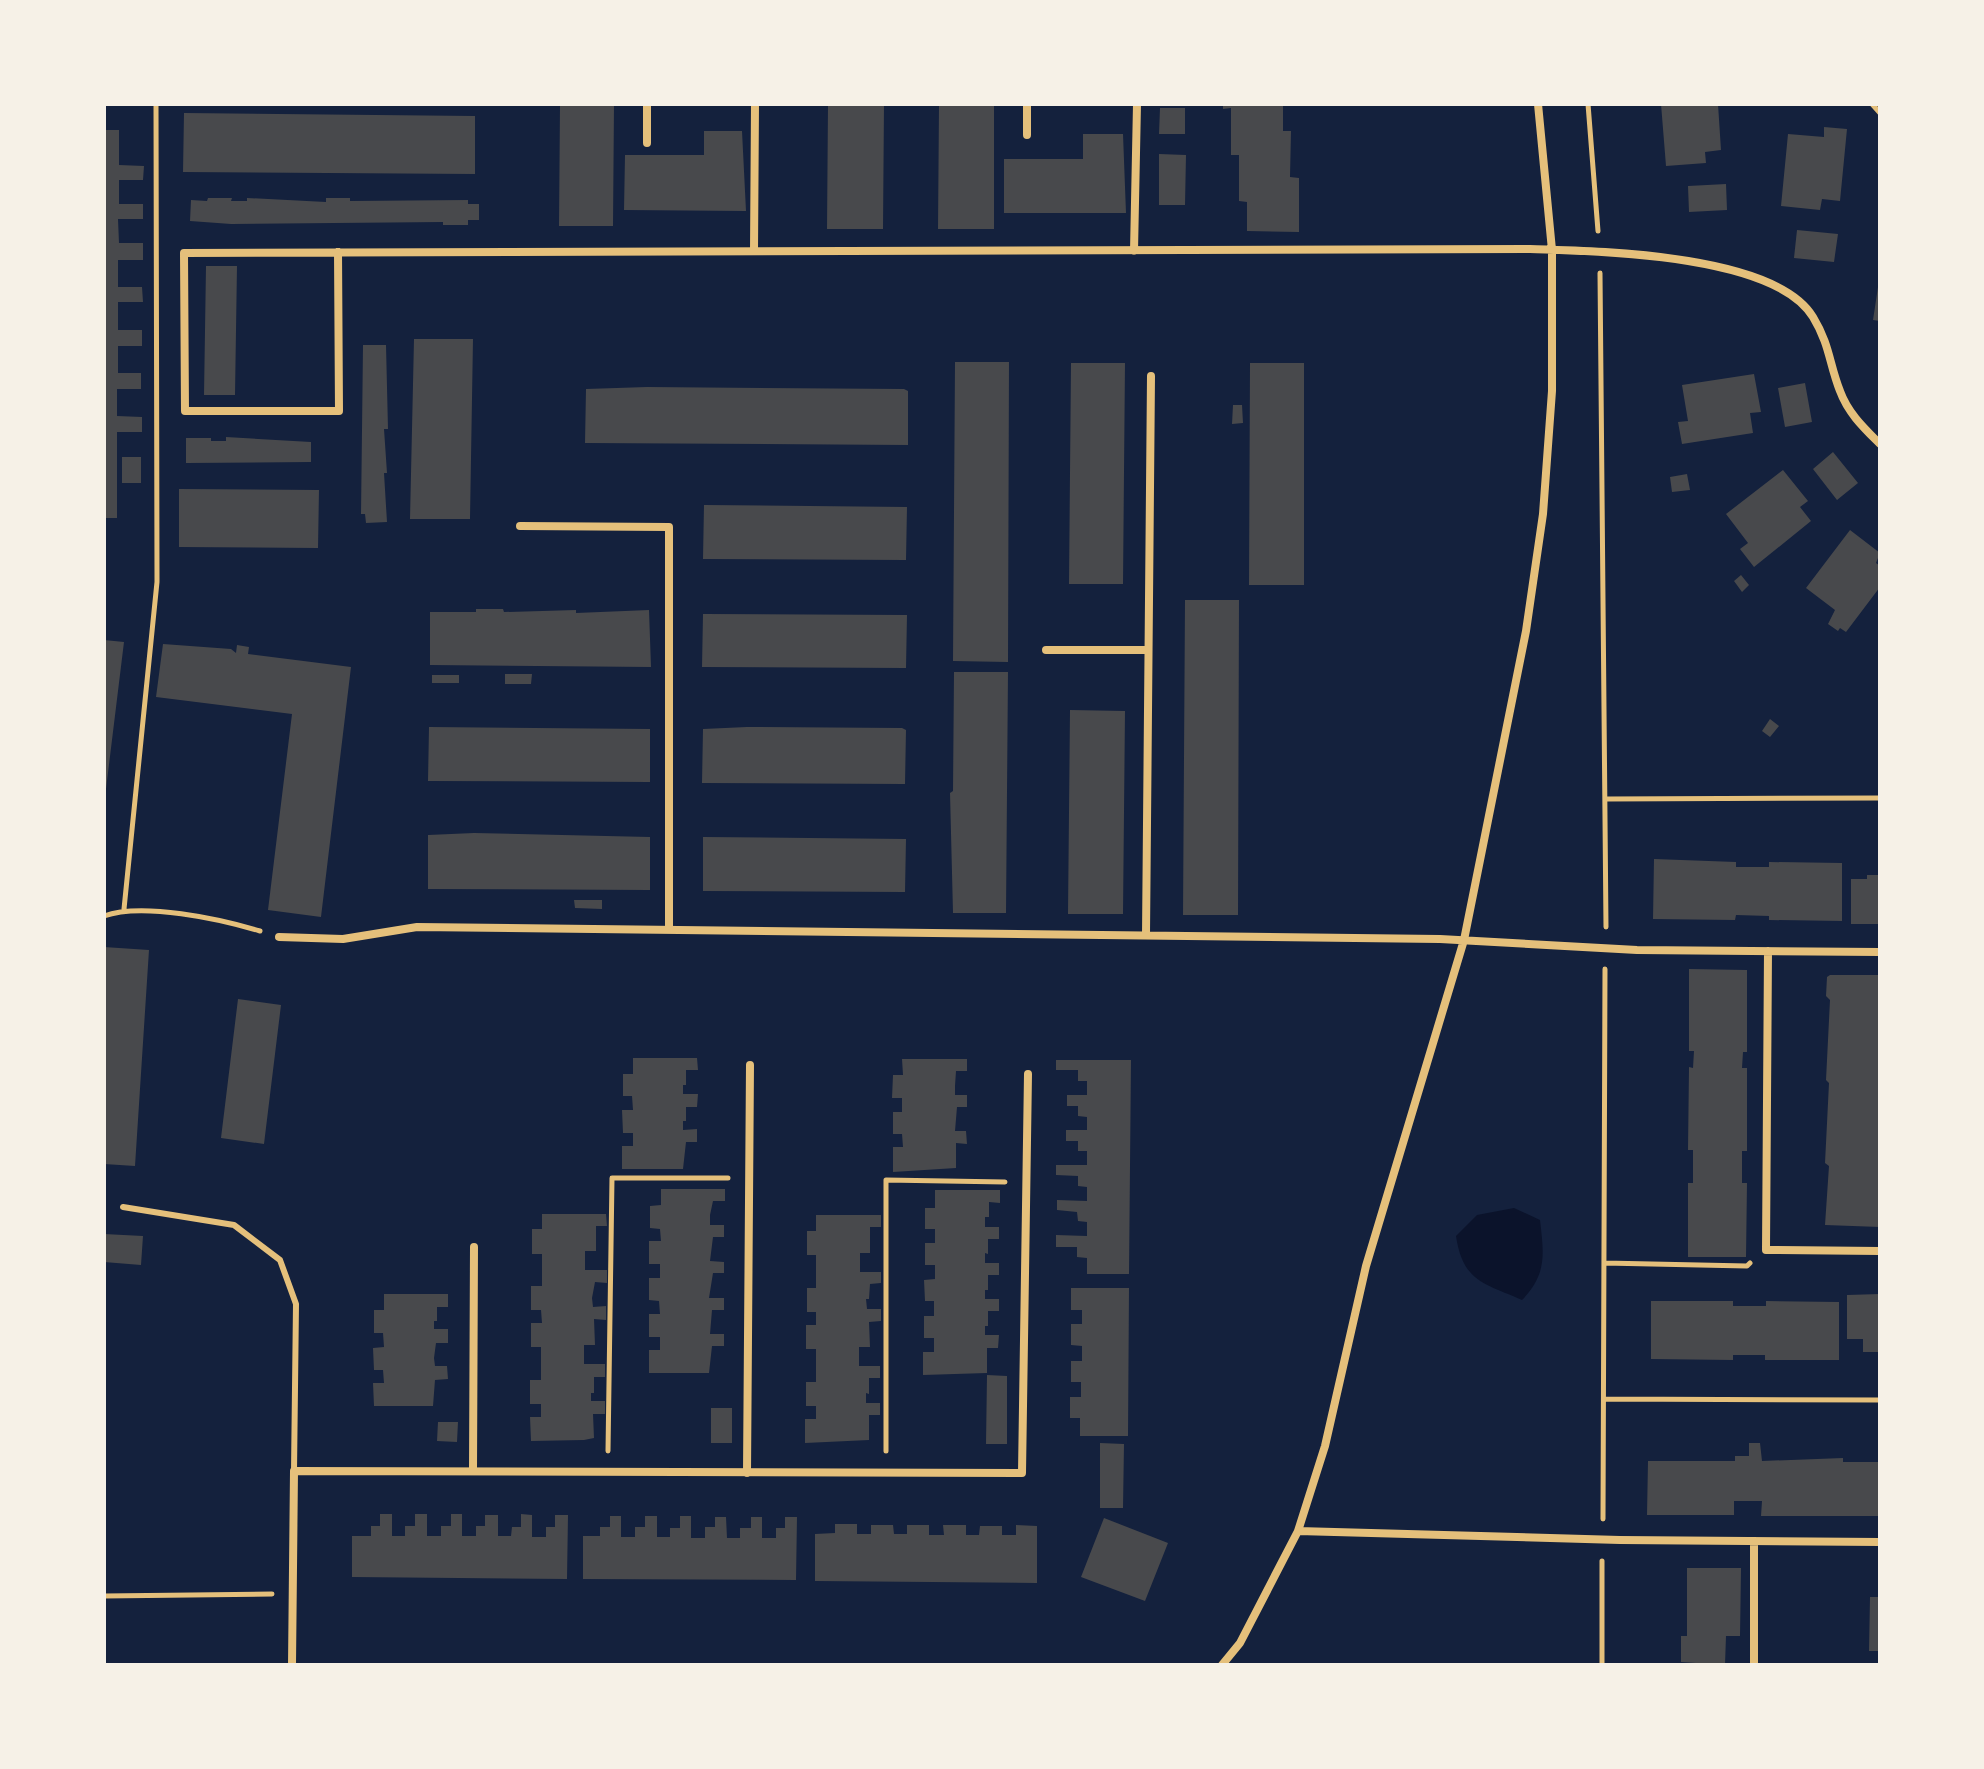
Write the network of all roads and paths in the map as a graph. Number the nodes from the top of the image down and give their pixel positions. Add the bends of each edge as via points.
1 (156, 104) edge
2 (647, 104) edge
3 (755, 104) edge
4 (1027, 104) edge
5 (1137, 104) edge
6 (1538, 104) edge
7 (1588, 104) edge
8 (1872, 104) edge
9 (1880, 113) edge
10 (1027, 135) dead end
11 (647, 143) dead end
12 (754, 250) junction
13 (1552, 250) junction
14 (1134, 251) junction
15 (338, 252) junction
16 (1599, 255) junction
17 (1151, 376) dead end
18 (1880, 444) edge
19 (520, 526) dead end
20 (1046, 650) dead end
21 (1148, 650) junction
22 (1880, 798) edge
23 (1607, 799) junction
24 (124, 909) junction
25 (104, 916) edge
26 (669, 930) junction
27 (1146, 935) junction
28 (279, 937) joint
29 (1464, 940) junction
30 (1605, 948) junction
31 (1768, 951) junction
32 (1880, 952) edge
33 (750, 1065) dead end
34 (1028, 1074) dead end
35 (749, 1179) junction
36 (1026, 1183) junction
37 (123, 1207) dead end
38 (474, 1247) dead end
39 (1766, 1250) junction
40 (1880, 1251) edge
41 (1604, 1263) junction
42 (1604, 1399) junction
43 (1880, 1400) edge
44 (294, 1471) junction
45 (473, 1471) junction
46 (608, 1472) junction
47 (886, 1472) junction
48 (747, 1473) junction
49 (1298, 1531) junction
50 (1603, 1539) junction
51 (1754, 1541) junction
52 (1880, 1542) edge
53 (293, 1594) junction
54 (104, 1596) edge
55 (292, 1665) edge
56 (1222, 1665) edge
57 (1602, 1665) edge
58 (1754, 1665) edge

1 - 24 path via 157,582
2 - 11 street
3 - 12 street
4 - 10 street
5 - 14 street
6 - 13 street
7 - 16 path
8 - 9 path
12 - 14 street
12 - 15 street
13 - 14 street
13 - 16 street
13 - 29 street via 1552,391 1543,514 1526,631
15 - 15 street via 339,411 185,411 184,253
16 - 18 street via 1681,260 1755,276 1790,293 1810,312 1829,345 1840,391 1857,421
16 - 23 path
17 - 21 street
19 - 26 street via 669,527
20 - 21 street
21 - 27 street
22 - 23 path
23 - 30 path
24 - 25 path
24 - 28 path via 234,923
26 - 27 street
26 - 28 street via 417,927 343,939
27 - 29 street
29 - 30 street
29 - 49 street via 1366,1266 1325,1446
30 - 31 street
30 - 41 path
31 - 32 street
31 - 39 street
33 - 35 street
34 - 36 street
35 - 46 path via 612,1178
35 - 48 street
36 - 47 street via 1022,1473
36 - 47 path via 886,1180
37 - 44 lane via 234,1225 280,1260 296,1304
38 - 45 street
39 - 40 street
39 - 41 path via 1747,1266
41 - 42 path
42 - 43 path
42 - 50 path
44 - 45 street
44 - 53 street
45 - 46 street
46 - 48 street
47 - 48 street
49 - 50 street
49 - 56 street via 1240,1643
50 - 51 street
50 - 57 path
51 - 52 street
51 - 58 street
53 - 54 path
53 - 55 street

